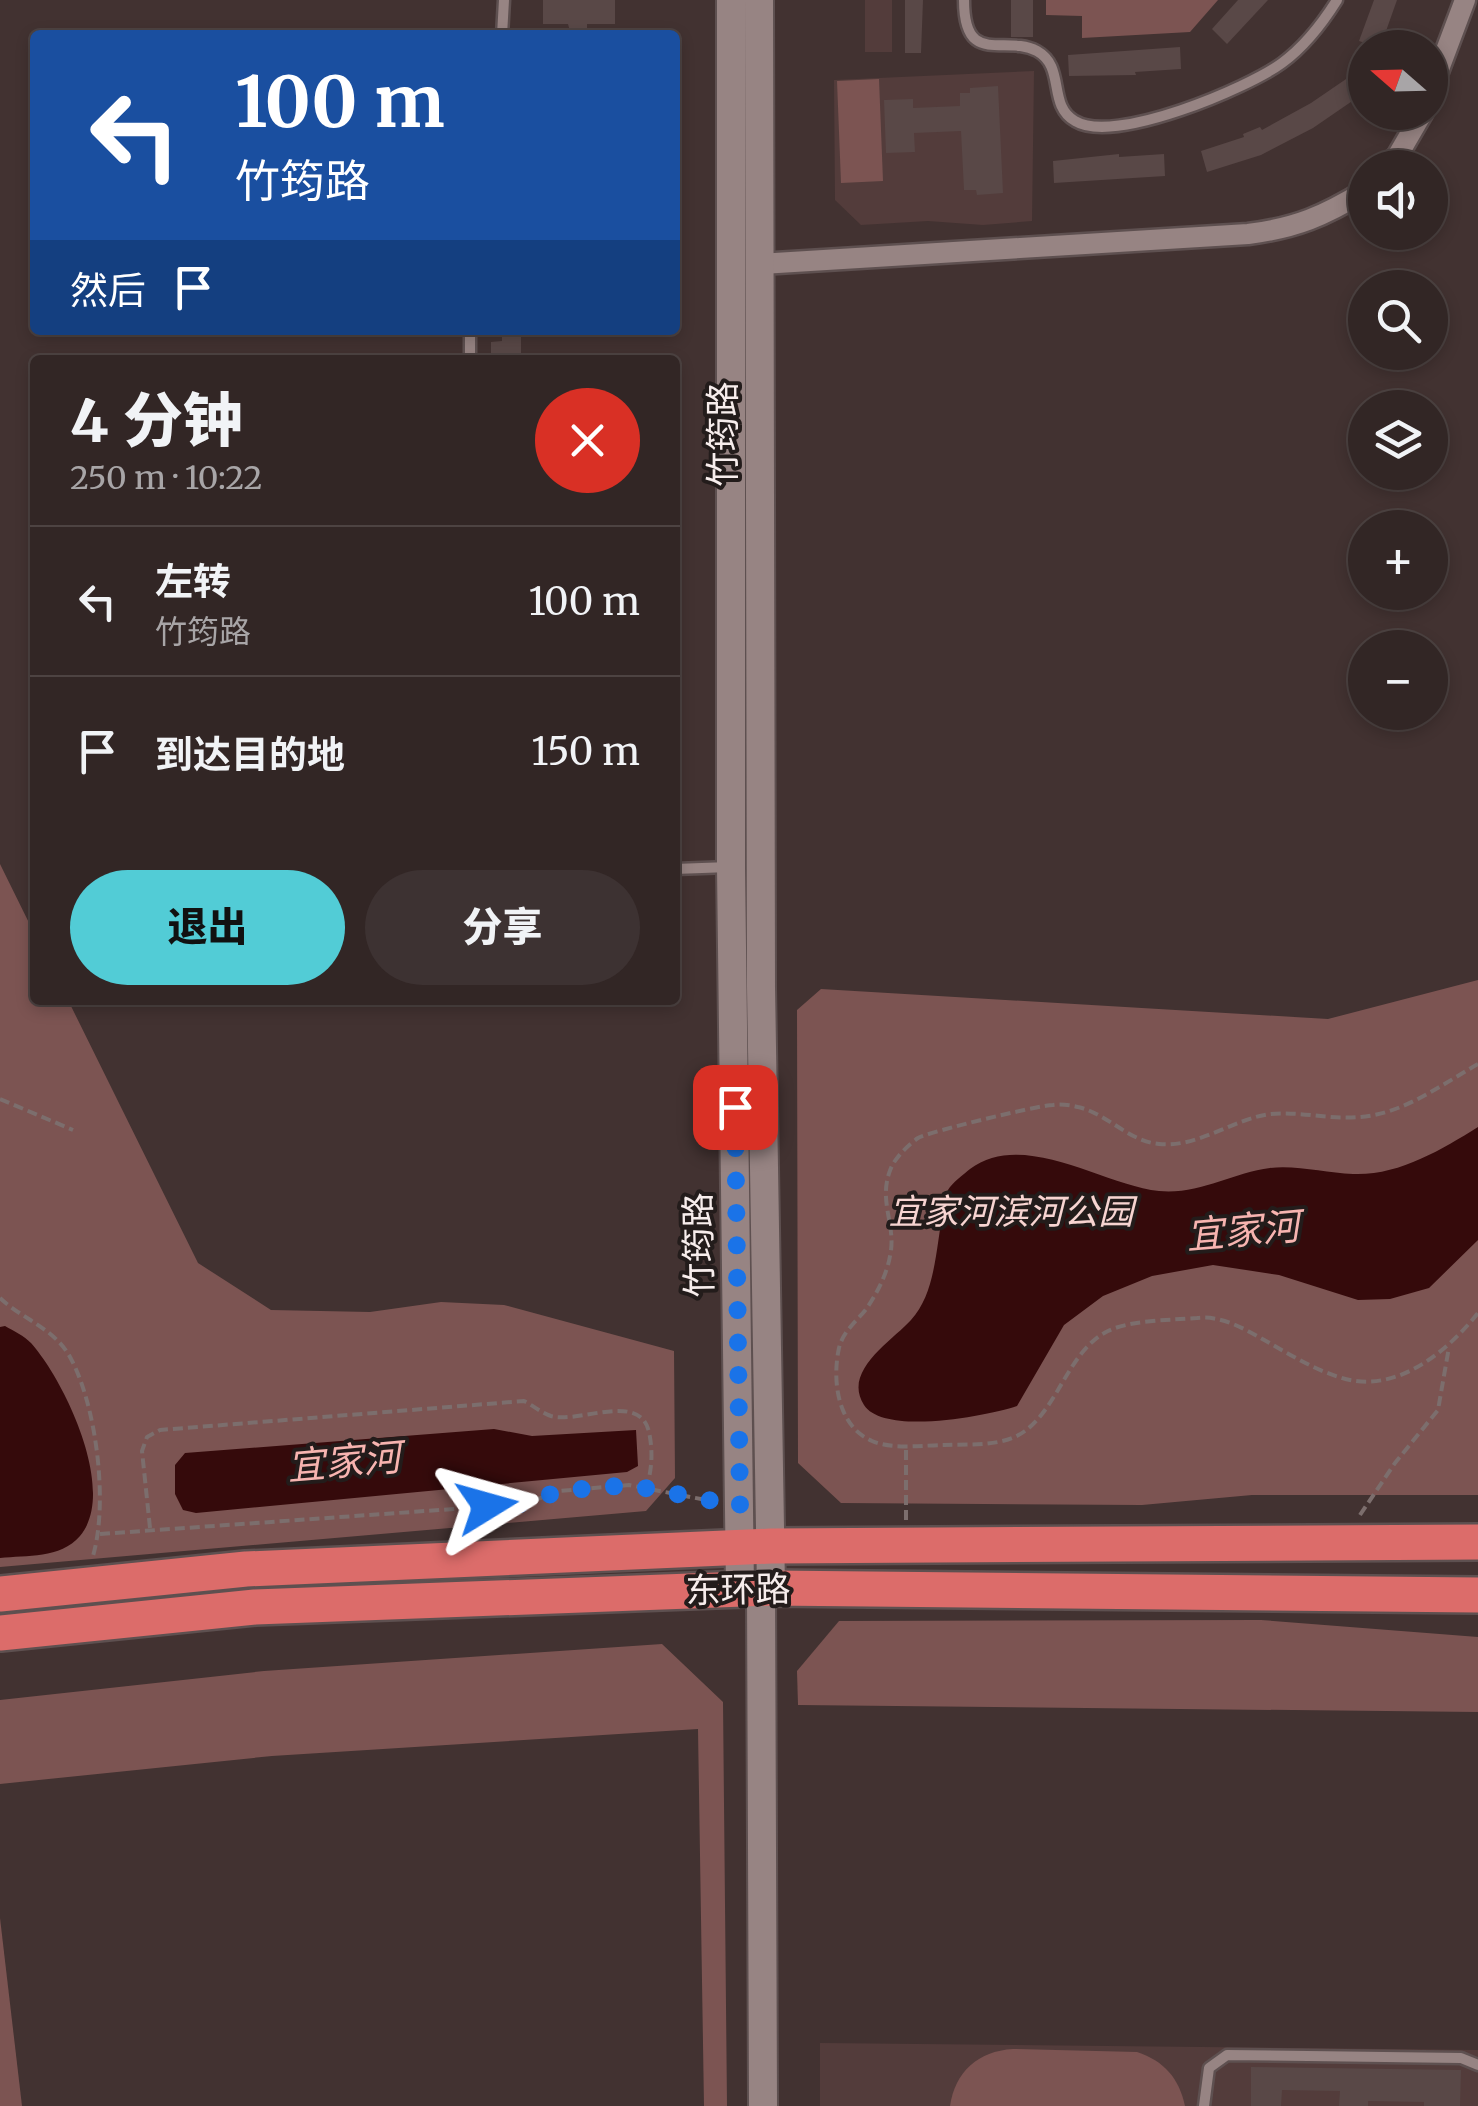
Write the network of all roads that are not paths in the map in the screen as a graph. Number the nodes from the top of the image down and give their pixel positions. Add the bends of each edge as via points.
1 (504, 0) edge
2 (731, 0) edge
3 (759, 0) edge
4 (964, 0) edge
5 (1337, 0) edge
6 (1465, 0) edge
7 (502, 30) edge
8 (1448, 45) edge
9 (1348, 201) edge
10 (760, 264) junction
11 (731, 867) junction
12 (680, 869) edge
13 (1478, 1542) edge
14 (756, 1547) junction
15 (758, 1589) junction
16 (0, 1594) edge
17 (1478, 1596) edge
18 (0, 1634) edge
19 (1478, 2065) edge
20 (763, 2106) edge
21 (1204, 2106) edge

1 - 7 lane
2 - 11 main road, 竹筠路
3 - 10 main road, 竹筠路
4 - 5 lane via 964,20 976,38 1039,52 1054,70 1062,110 1094,127 1161,116 1252,82 1293,54
6 - 8 street
9 - 10 street via 1288,229 1248,234
10 - 14 main road, 竹筠路
11 - 12 lane
11 - 14 main road, 竹筠路 via 740,1506
13 - 14 highway, 东环路
14 - 15 main road, 竹筠路
14 - 16 highway, 东环路 via 246,1569
15 - 17 highway, 东环路
15 - 18 highway, 东环路 via 255,1607
15 - 20 main road, 竹筠路
19 - 21 lane via 1461,2058 1227,2055 1209,2068

